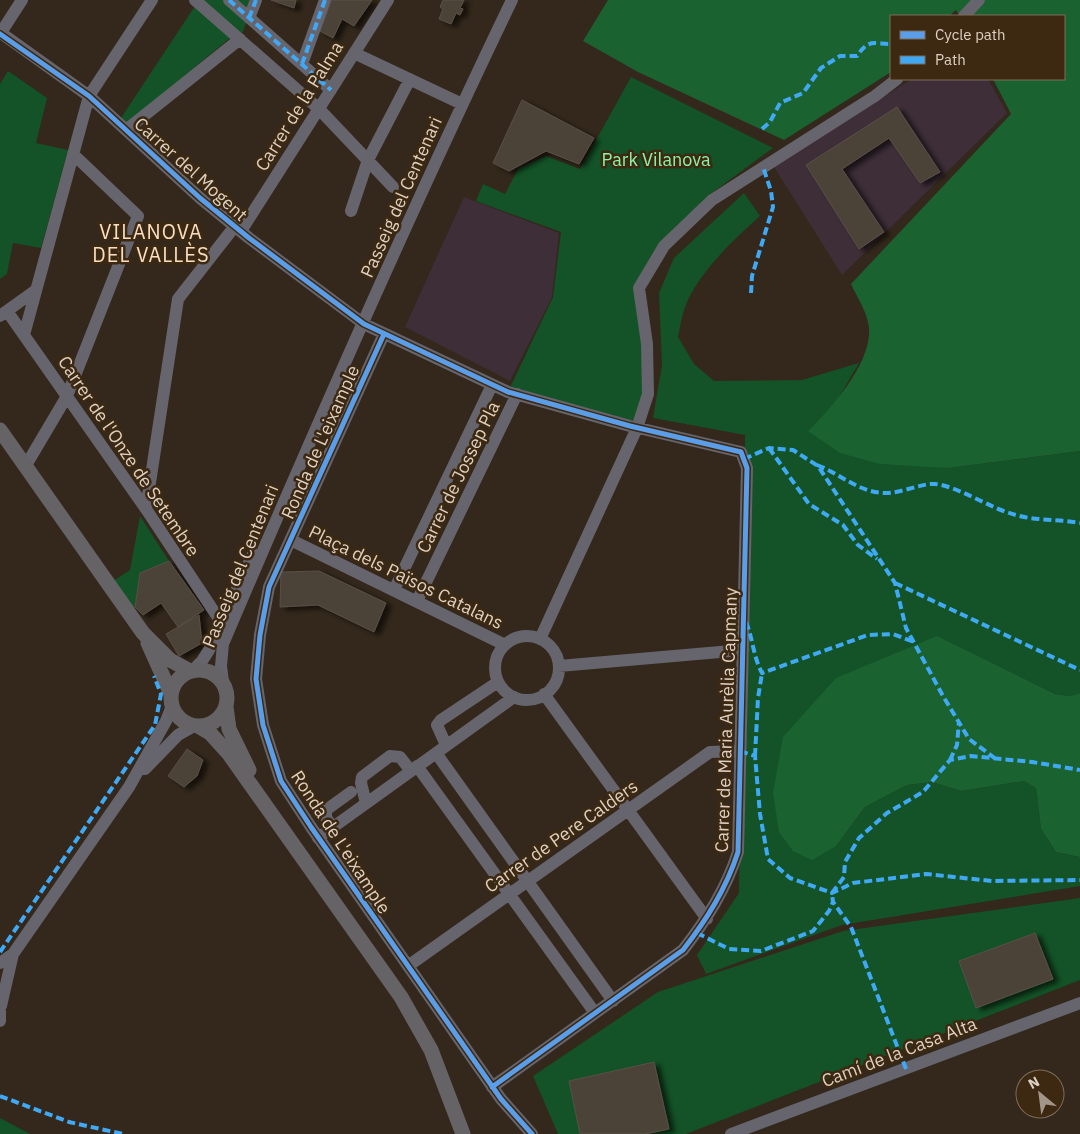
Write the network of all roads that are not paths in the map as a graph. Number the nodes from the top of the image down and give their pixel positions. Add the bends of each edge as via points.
1 (22, 0) edge
2 (152, 0) edge
3 (195, 0) edge
4 (229, 0) edge
5 (256, 0) edge
6 (325, 0) edge
7 (388, 0) edge
8 (512, 0) edge
9 (979, 0) edge
10 (965, 15) edge
11 (249, 18) junction
12 (0, 34) edge
13 (240, 39) junction
14 (354, 53) junction
15 (302, 64) junction
16 (410, 79) junction
17 (896, 80) edge
18 (331, 90) junction
19 (89, 96) junction
20 (462, 104) junction
21 (319, 108) junction
22 (126, 130) junction
23 (73, 154) junction
24 (368, 160) junction
25 (393, 187) dead end
26 (351, 211) dead end
27 (238, 229) junction
28 (36, 290) junction
29 (4, 314) edge
30 (364, 324) junction
31 (384, 334) junction
32 (24, 335) junction
33 (492, 384) junction
34 (517, 394) junction
35 (67, 396) junction
36 (325, 408) junction
37 (637, 428) junction
38 (0, 430) edge
39 (741, 452) joint
40 (25, 467) junction
41 (146, 509) junction
42 (291, 540) junction
43 (394, 590) junction
44 (417, 601) junction
45 (221, 622) junction
46 (143, 633) junction
47 (540, 639) junction
48 (505, 644) junction
49 (743, 650) junction
50 (559, 666) junction
51 (191, 671) junction
52 (223, 682) junction
53 (498, 682) junction
54 (544, 694) junction
55 (514, 697) junction
56 (172, 700) junction
57 (226, 708) junction
58 (196, 726) junction
59 (446, 745) junction
60 (740, 751) junction
61 (436, 753) junction
62 (414, 768) junction
63 (129, 788) junction
64 (351, 792) dead end
65 (264, 801) junction
66 (366, 803) junction
67 (628, 811) junction
68 (333, 827) junction
69 (318, 838) junction
70 (528, 881) junction
71 (509, 894) junction
72 (707, 920) junction
73 (13, 954) junction
74 (0, 963) edge
75 (408, 966) junction
76 (613, 1000) junction
77 (1080, 1003) edge
78 (1, 1004) edge
79 (595, 1013) junction
80 (0, 1021) edge
81 (492, 1087) junction
82 (463, 1134) edge
83 (532, 1134) edge
84 (731, 1134) edge

1 - 12 street
2 - 19 street
3 - 13 street
4 - 11 street
5 - 11 street
6 - 15 street
7 - 14 street, Carrer de la Palma
8 - 20 street, Passeig del Centenari
9 - 10 street
11 - 15 street
12 - 19 street, Carrer del Mogent
13 - 21 street
13 - 22 street
14 - 16 street
14 - 18 street, Carrer de la Palma
15 - 18 street
16 - 20 street
16 - 24 street
17 - 37 street via 712,200 664,246 639,288 647,344 648,394
18 - 21 street, Carrer de la Palma
19 - 22 street, Carrer del Mogent
19 - 23 street
20 - 30 street, Passeig del Centenari
21 - 24 street
21 - 27 street, Carrer de la Palma
22 - 27 street, Carrer del Mogent
23 - 28 street
23 - 35 street via 138,216
24 - 25 street
24 - 26 street
27 - 30 street, Carrer del Mogent
27 - 41 street, Carrer de la Palma via 178,299
28 - 29 street
28 - 32 street
29 - 32 street, Carrer de l'Onze de Setembre
30 - 31 street, Carrer del Mogent
30 - 36 street, Passeig del Centenari
31 - 33 street, Carrer del Mogent
31 - 42 street, Ronda de L'eixample
32 - 35 street, Carrer de l'Onze de Setembre
33 - 34 street, Carrer del Mogent
33 - 43 street, Carrer de Jossep Pla
34 - 37 street, Carrer del Mogent
34 - 44 street, Carrer de Jossep Pla
35 - 40 street
35 - 41 street, Carrer de l'Onze de Setembre
36 - 45 street, Passeig del Centenari
36 - 52 street, Passeig del Centenari via 224,644
37 - 39 street, Carrer del Mogent
37 - 47 street
38 - 40 main road
39 - 49 street, Carrer de Maria Aurèlia Capmany via 747,468
40 - 46 main road
41 - 45 street, Carrer de l'Onze de Setembre
42 - 43 street, Plaça dels Països Catalans
42 - 69 street, Ronda de L'eixample via 269,586 256,678 263,725 281,781
43 - 44 street, Plaça dels Països Catalans
44 - 48 street, Plaça dels Països Catalans
45 - 51 street, Passeig del Centenari via 202,661
46 - 51 main road via 170,660
46 - 56 main road
47 - 48 street, Plaça dels Països Catalans via 518,637
47 - 50 street via 549,645
48 - 53 street, Plaça dels Països Catalans via 495,664
49 - 50 street
49 - 60 street, Carrer de Maria Aurèlia Capmany
50 - 54 street via 554,686
51 - 52 main road via 207,671
51 - 56 main road via 178,679
52 - 57 main road via 227,694
53 - 55 street via 506,693
53 - 59 street via 440,720 437,725
54 - 55 street via 529,700
54 - 67 street
55 - 59 street
56 - 58 main road via 177,716
56 - 63 street via 166,721
57 - 58 main road via 213,723
57 - 65 main road via 230,729
58 - 63 street via 167,745
58 - 65 main road via 210,733 220,744
59 - 61 street
60 - 67 street, Carrer de Pere Calders via 710,752
60 - 72 street, Carrer de Maria Aurèlia Capmany via 738,852 729,880
61 - 62 street
61 - 70 street
62 - 66 street
62 - 66 street via 400,757 390,756 362,777
62 - 71 street
63 - 73 street
64 - 68 street via 326,810 326,818
65 - 82 main road via 414,1019 442,1078
66 - 68 street
67 - 70 street, Carrer de Pere Calders
67 - 72 street
68 - 69 street
69 - 75 street, Ronda de L'eixample
70 - 71 street, Carrer de Pere Calders
70 - 76 street
71 - 75 street, Carrer de Pere Calders
71 - 79 street
72 - 76 street, Carrer de Maria Aurèlia Capmany via 683,950
73 - 74 street
73 - 78 street
75 - 81 street, Ronda de L'eixample
76 - 79 street, Carrer de Maria Aurèlia Capmany
77 - 84 street, Camí de la Casa Alta
78 - 80 street
79 - 81 street, Carrer de Maria Aurèlia Capmany
81 - 83 street, Ronda de L'eixample

